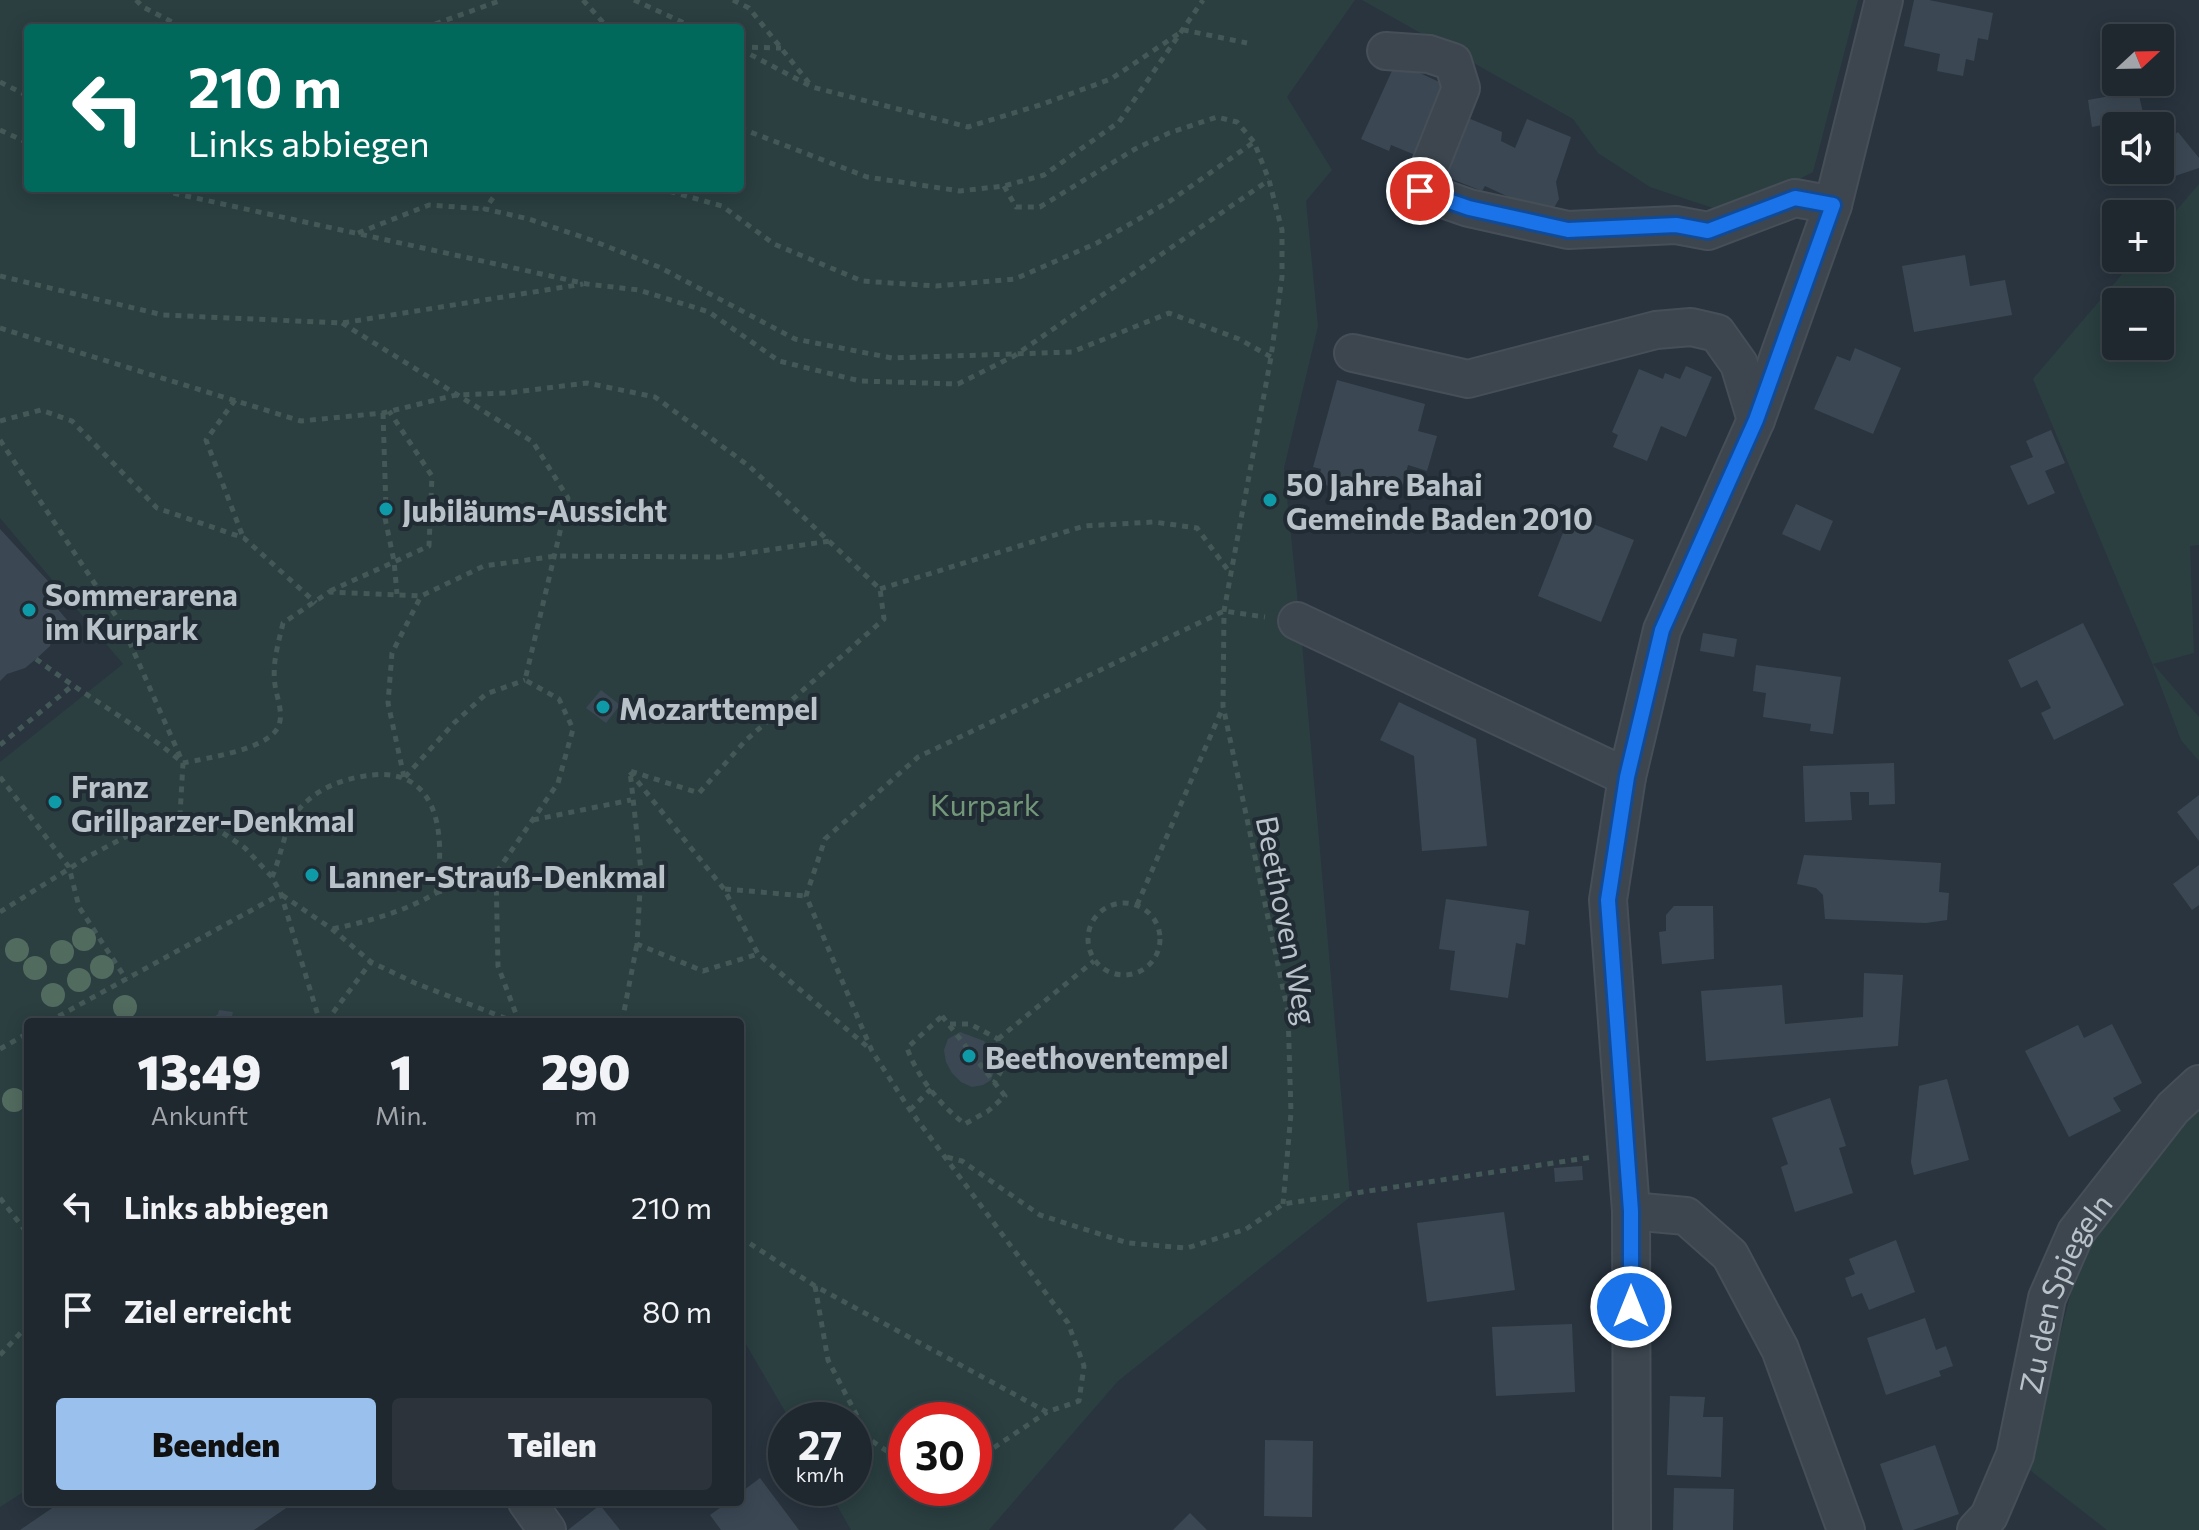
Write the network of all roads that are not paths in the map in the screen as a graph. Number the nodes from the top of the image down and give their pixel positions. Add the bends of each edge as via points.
1 (1884, 0) edge
2 (1386, 51) dead end
3 (1833, 205) junction
4 (1353, 353) dead end
5 (1756, 420) junction
6 (1297, 621) dead end
7 (1627, 777) junction
8 (2199, 1084) edge
9 (1631, 1211) junction
10 (530, 1506) edge
11 (547, 1530) edge
12 (1632, 1530) edge
13 (1846, 1530) edge
14 (1976, 1530) edge

1 - 3 street
2 - 3 street via 1429,54 1453,62 1461,88 1420,191 1469,208 1568,230 1676,225 1708,231 1795,198
3 - 5 street
4 - 5 street via 1468,379 1656,330 1691,327 1717,333 1739,364
5 - 7 street via 1662,630
6 - 7 street
7 - 9 street via 1608,900
8 - 14 street, Zu den Spiegeln via 2173,1108 2076,1232 2047,1298 2015,1455 1989,1516
9 - 12 street
9 - 13 street via 1686,1216 1730,1255 1780,1349
10 - 11 street

